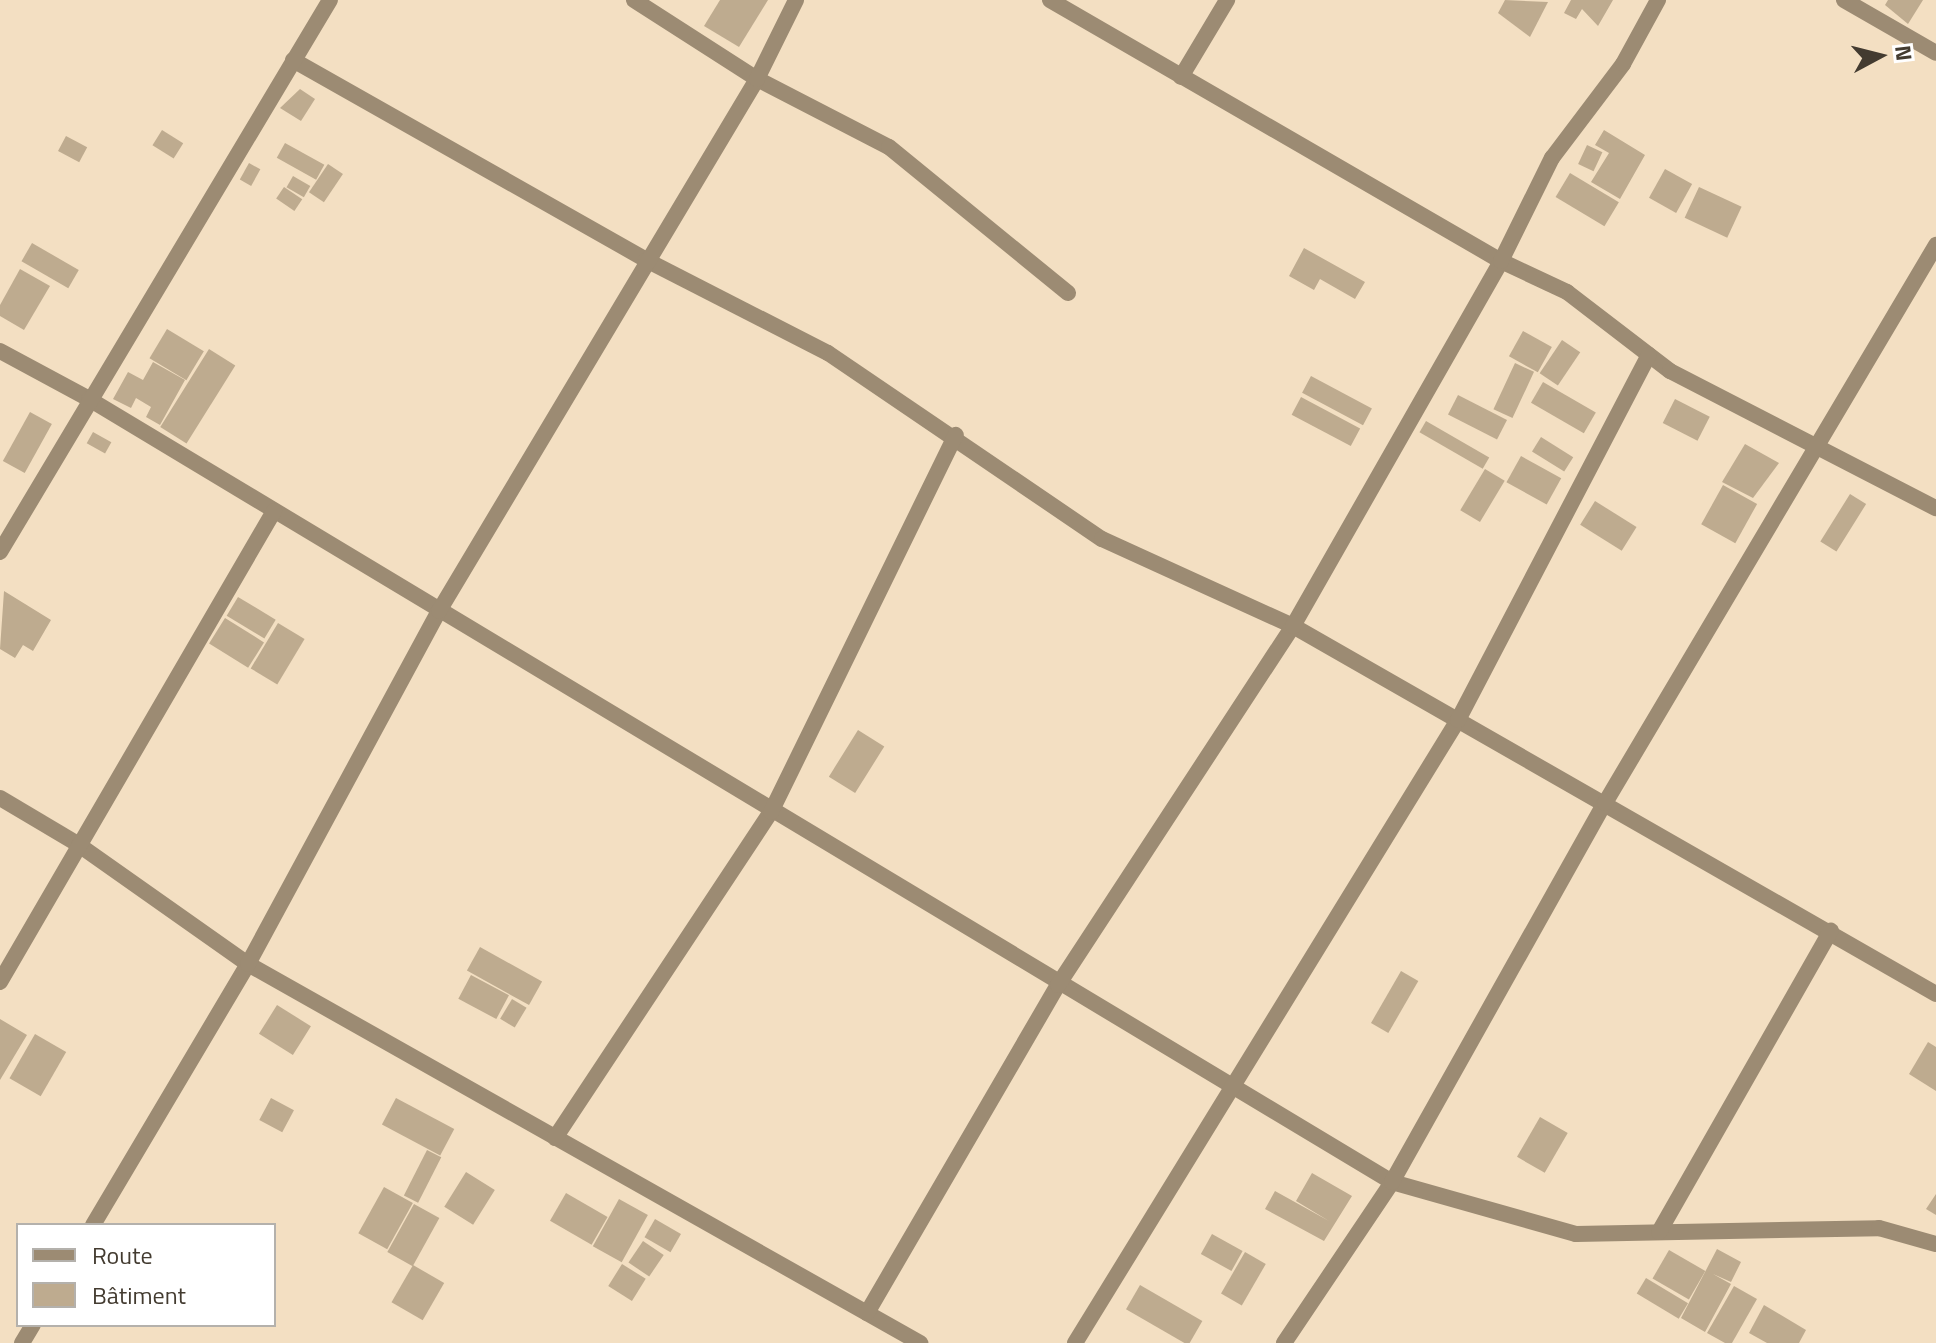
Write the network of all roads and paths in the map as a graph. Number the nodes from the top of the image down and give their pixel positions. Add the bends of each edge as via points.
1 (330, 0) edge
2 (634, 0) edge
3 (796, 0) edge
4 (1050, 0) edge
5 (1227, 0) edge
6 (1658, 0) edge
7 (1844, 0) edge
8 (1936, 53) edge
9 (293, 60) junction
10 (1181, 77) junction
11 (757, 79) junction
12 (1936, 245) edge
13 (646, 260) junction
14 (1501, 261) junction
15 (1068, 293) dead end
16 (0, 351) edge
17 (1649, 355) junction
18 (89, 399) junction
19 (956, 435) junction
20 (1818, 448) junction
21 (1936, 508) edge
22 (274, 511) junction
23 (0, 552) edge
24 (439, 611) junction
25 (1293, 626) junction
26 (1458, 720) junction
27 (0, 798) edge
28 (1605, 803) junction
29 (771, 812) junction
30 (79, 845) junction
31 (1831, 931) junction
32 (248, 964) junction
33 (0, 982) edge
34 (1058, 985) junction
35 (1936, 994) edge
36 (1235, 1089) junction
37 (555, 1138) junction
38 (1392, 1182) junction
39 (94, 1223) edge
40 (1659, 1232) junction
41 (1936, 1244) edge
42 (867, 1313) junction
43 (920, 1343) edge
44 (1075, 1343) edge
45 (1284, 1343) edge

1 - 9 street
2 - 11 street
3 - 11 street
4 - 10 street
5 - 10 street
6 - 14 street via 1623,64 1552,158
7 - 8 street
9 - 13 street
9 - 18 street
10 - 14 street
11 - 13 street
11 - 15 street via 889,147
12 - 20 street
13 - 19 street via 828,353
13 - 24 street
14 - 17 street via 1567,292
14 - 25 street
16 - 18 street
17 - 20 street
17 - 26 street
18 - 22 street
18 - 23 street
19 - 25 street via 1102,539
19 - 29 street
20 - 21 street
20 - 28 street
22 - 24 street
22 - 30 street
24 - 29 street
24 - 32 street
25 - 26 street
25 - 34 street
26 - 28 street
26 - 36 street
27 - 30 street
28 - 31 street
28 - 38 street
29 - 34 street
29 - 37 street
30 - 32 street
30 - 33 street
31 - 35 street
31 - 40 street
32 - 37 street
32 - 39 street
34 - 36 street
34 - 42 street
36 - 38 street
36 - 44 street
37 - 42 street
38 - 40 street via 1576,1234
38 - 45 street
40 - 41 street via 1879,1228
42 - 43 street

